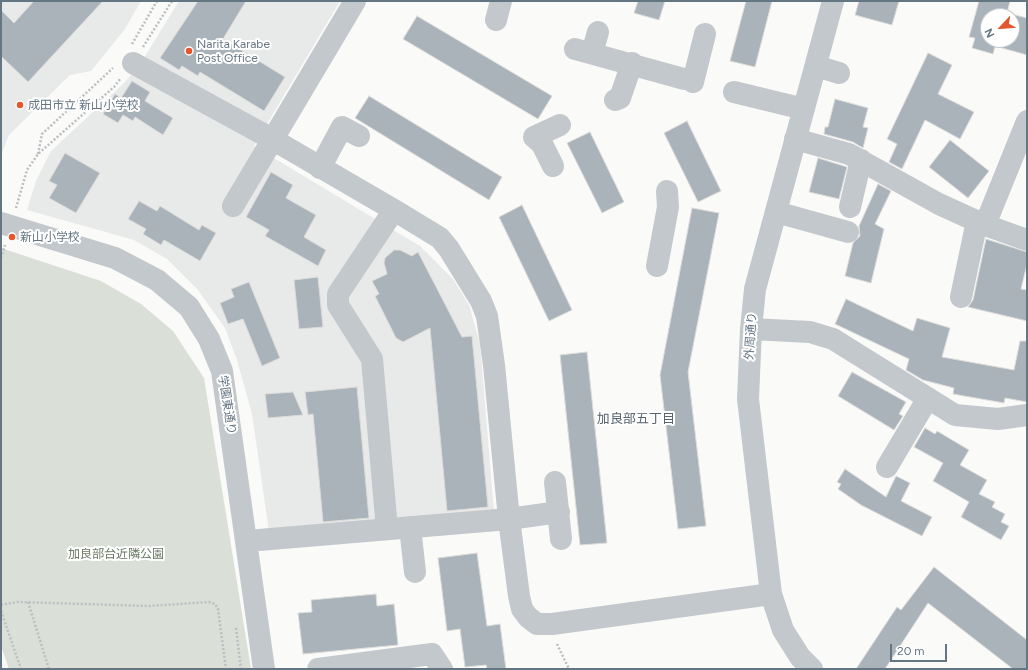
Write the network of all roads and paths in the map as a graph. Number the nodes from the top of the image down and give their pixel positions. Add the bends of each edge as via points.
1 (157, 1) edge
2 (172, 1) edge
3 (355, 1) edge
4 (833, 1) edge
5 (598, 32) dead end
6 (705, 34) dead end
7 (126, 58) junction
8 (632, 63) junction
9 (816, 66) junction
10 (839, 73) dead end
11 (734, 92) dead end
12 (621, 102) dead end
13 (804, 109) junction
14 (1027, 121) edge
15 (560, 125) dead end
16 (343, 127) dead end
17 (272, 139) junction
18 (796, 139) junction
19 (38, 154) junction
20 (861, 160) junction
21 (553, 166) dead end
22 (320, 168) junction
23 (27, 170) dead end
24 (667, 191) dead end
25 (233, 206) dead end
26 (850, 207) dead end
27 (394, 210) junction
28 (776, 212) junction
29 (1, 223) edge
30 (981, 223) junction
31 (848, 232) dead end
32 (1027, 240) edge
33 (656, 266) dead end
34 (961, 297) dead end
35 (751, 330) junction
36 (928, 398) junction
37 (1027, 416) edge
38 (887, 467) dead end
39 (555, 482) dead end
40 (559, 512) junction
41 (509, 519) junction
42 (410, 527) junction
43 (387, 529) junction
44 (561, 539) dead end
45 (247, 541) junction
46 (415, 572) dead end
47 (771, 594) junction
48 (28, 602) junction
49 (1, 605) edge
50 (1, 611) edge
51 (552, 624) junction
52 (22, 669) edge
53 (49, 669) edge
54 (226, 669) edge
55 (264, 669) edge
56 (325, 669) edge
57 (442, 669) edge
58 (569, 669) edge
59 (812, 669) edge

1 - 7 path
2 - 7 path
3 - 17 street
4 - 9 street, 外周通り
5 - 8 street via 583,51
6 - 8 street via 688,80
7 - 17 street
7 - 19 path via 114,87
7 - 19 path via 42,134
8 - 12 street
9 - 10 street
9 - 13 street, 外周通り
11 - 13 street
13 - 18 street, 外周通り
14 - 30 street
15 - 21 street via 534,138 542,144
16 - 22 street
17 - 22 street
17 - 25 street
18 - 20 street via 849,154
18 - 28 street, 外周通り
19 - 23 path
20 - 26 street
20 - 30 street via 939,204
22 - 27 street
24 - 33 street via 668,207
27 - 41 street via 440,238 449,249 487,316
27 - 43 street via 338,294 338,305 372,360
28 - 31 street
28 - 35 street, 外周通り via 755,289
29 - 45 street, 学園東通り via 115,258 157,280 189,307 209,339 222,371
30 - 32 street
30 - 34 street
35 - 36 street via 810,332 833,339
35 - 47 street, 外周通り via 748,399
36 - 37 street via 955,415 998,419
36 - 38 street
39 - 40 street
40 - 41 street
40 - 44 street
41 - 42 street
41 - 51 street via 522,609 537,624
42 - 43 street
42 - 46 street
43 - 45 street
45 - 55 street, 学園東通り
47 - 51 street
47 - 59 street, 外周通り via 783,630 800,657
48 - 49 path
48 - 53 path
48 - 54 path via 150,606 209,602 215,604 218,609
50 - 52 path
51 - 58 path via 554,637
56 - 57 street via 423,648 432,654

